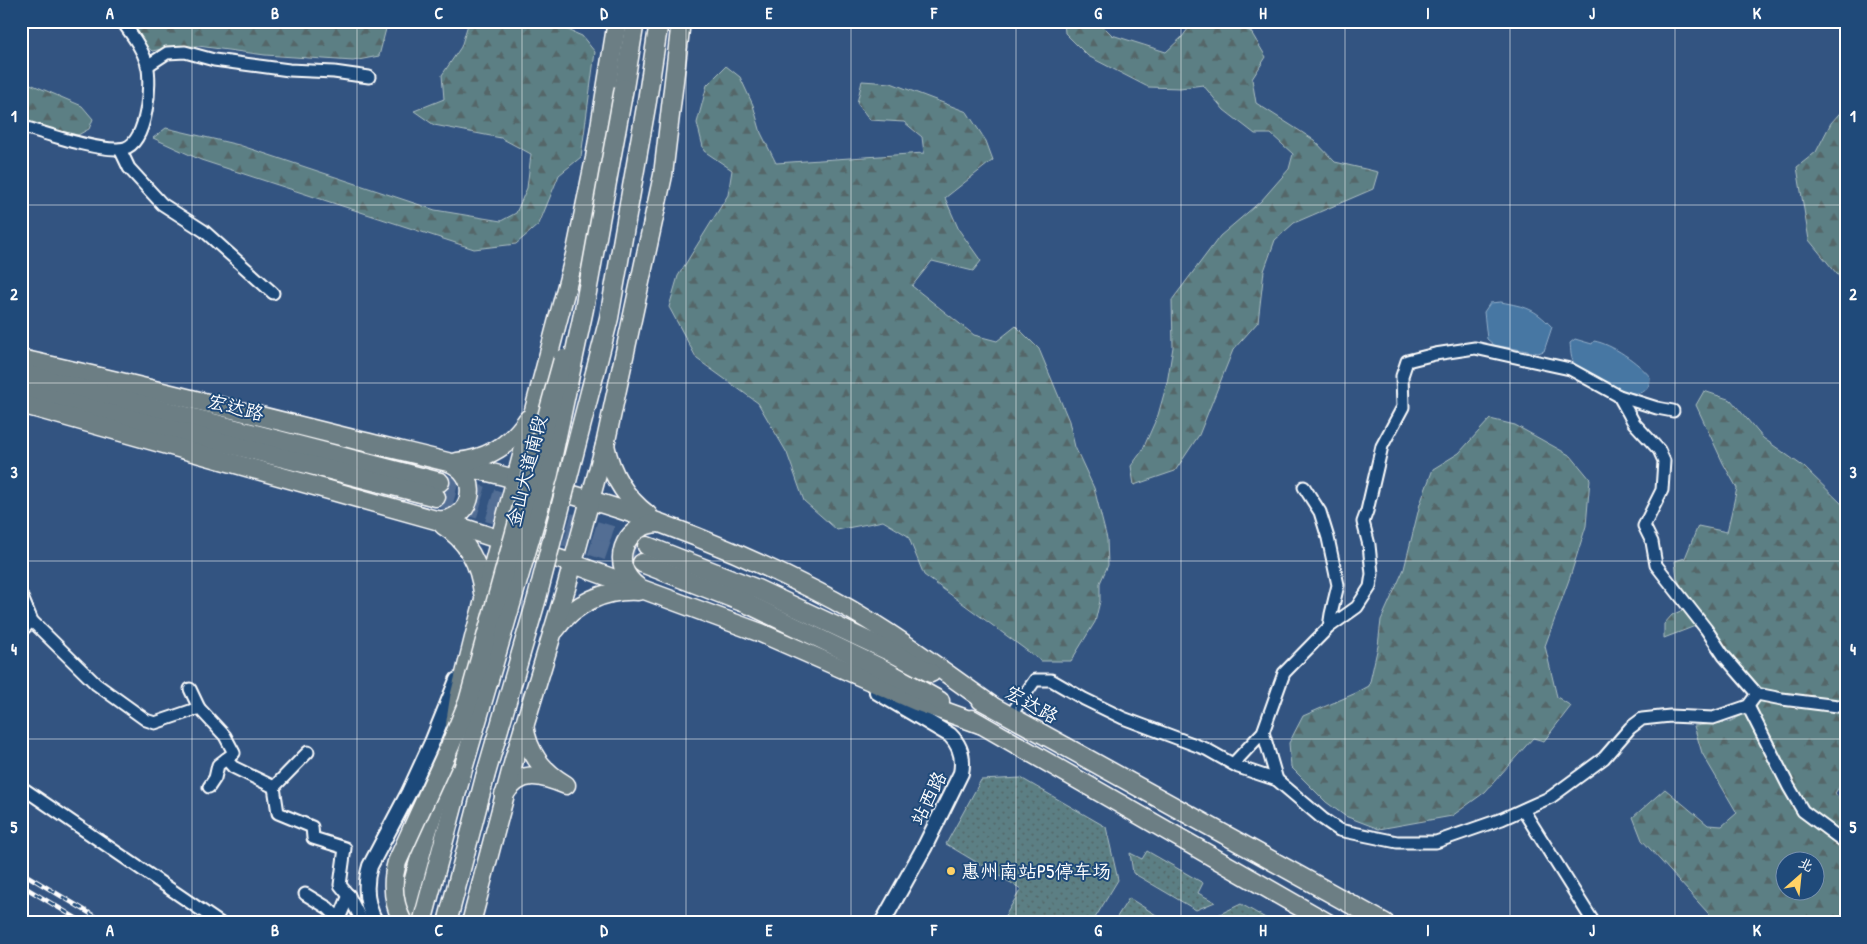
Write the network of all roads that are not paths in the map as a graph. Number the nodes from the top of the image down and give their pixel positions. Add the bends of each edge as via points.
1 (122, 21) edge
2 (617, 21) edge
3 (635, 21) edge
4 (659, 21) edge
5 (681, 21) edge
6 (147, 66) junction
7 (369, 77) dead end
8 (21, 126) edge
9 (120, 149) junction
10 (593, 258) junction
11 (273, 292) dead end
12 (21, 359) edge
13 (21, 373) edge
14 (21, 391) edge
15 (1619, 396) junction
16 (536, 400) junction
17 (21, 404) edge
18 (1673, 411) dead end
19 (605, 445) junction
20 (451, 463) junction
21 (515, 480) junction
22 (1304, 487) dead end
23 (590, 501) junction
24 (433, 519) junction
25 (664, 525) junction
26 (500, 540) junction
27 (572, 563) junction
28 (646, 590) junction
29 (21, 595) edge
30 (482, 605) junction
31 (32, 621) junction
32 (1330, 627) junction
33 (21, 632) edge
34 (475, 634) junction
35 (552, 634) junction
36 (855, 674) junction
37 (190, 689) dead end
38 (1757, 694) junction
39 (991, 705) junction
40 (1748, 706) junction
41 (1846, 707) edge
42 (199, 708) junction
43 (1010, 716) junction
44 (980, 724) junction
45 (524, 725) junction
46 (1263, 732) junction
47 (308, 752) dead end
48 (226, 759) junction
49 (1233, 764) junction
50 (1277, 780) junction
51 (21, 787) edge
52 (209, 787) dead end
53 (274, 787) junction
54 (503, 798) junction
55 (1523, 810) junction
56 (1846, 843) edge
57 (305, 894) dead end
58 (348, 895) junction
59 (473, 918) edge
60 (220, 923) edge
61 (363, 923) edge
62 (376, 923) edge
63 (402, 923) edge
64 (422, 923) edge
65 (448, 923) edge
66 (882, 923) edge
67 (1328, 923) edge
68 (1385, 923) edge
69 (1594, 923) edge

1 - 6 street via 140,47
2 - 16 main road via 576,251
3 - 10 main road, 金山大道南段, bridge
4 - 65 main road, bridge via 609,318
5 - 19 main road via 663,175
6 - 7 street via 166,52 185,52 214,60
6 - 9 street via 148,99 141,132 127,148
8 - 9 street via 109,150
9 - 11 street via 129,168 162,204 204,232
10 - 63 main road, bridge via 468,702 396,862 393,893
10 - 64 main road, 金山大道南段, bridge via 549,474
12 - 20 main road
13 - 14 main road, 宏达路 via 438,489
15 - 18 street
15 - 32 street via 1570,369 1475,348 1407,361 1402,376 1403,407 1382,446 1363,522 1369,546 1370,587 1357,608
15 - 38 street via 1634,423 1659,450 1664,462 1662,490 1644,526 1652,542 1656,565 1724,656
16 - 20 main road via 522,427 505,444 481,457
16 - 21 main road
17 - 24 main road
19 - 23 main road
19 - 25 main road via 614,476 626,494 650,517
20 - 21 main road
20 - 24 main road via 468,480 470,498 464,510 454,518
21 - 23 main road
21 - 26 main road
22 - 32 street via 1320,512 1338,585
23 - 25 main road
23 - 27 main road
24 - 26 main road
24 - 30 main road via 448,528 468,549 480,576
25 - 28 main road via 639,528 629,536 623,549 624,568 630,580
25 - 39 main road via 817,591 895,636
26 - 27 main road
26 - 30 main road
27 - 28 main road
27 - 35 main road
28 - 35 main road via 620,591 590,600 572,611
28 - 36 main road via 761,633
29 - 31 street
30 - 34 main road
31 - 33 street
31 - 42 street via 96,684 146,720 155,723
32 - 46 street via 1284,674
34 - 62 street via 432,742 368,875 366,894
34 - 63 main road via 459,698 451,755
35 - 45 main road
36 - 44 main road
36 - 66 street, 站西路 via 876,691 950,735 962,755 958,778
37 - 42 street
38 - 40 street
38 - 41 street
39 - 43 main road, 宏达路
39 - 44 main road, 宏达路 via 891,652 757,589 645,554 883,669
40 - 55 street via 1713,718 1670,716 1642,719 1604,758 1552,797
40 - 56 street via 1803,811
42 - 48 street via 225,736 234,753
43 - 49 street via 1035,680 1051,680 1123,718 1206,749
43 - 68 main road, 宏达路
44 - 67 main road, 宏达路
45 - 54 main road
45 - 54 main road via 528,744 538,762 551,776 566,785 543,776 532,776 515,783
46 - 49 street
46 - 50 street
47 - 53 street
48 - 52 street via 218,765
48 - 53 street via 233,767
49 - 50 street
50 - 55 street via 1339,830 1397,842 1436,842
51 - 60 street
53 - 58 street via 278,813 312,827 313,838 346,848 340,885
54 - 59 main road
55 - 69 street
57 - 58 street via 339,919
58 - 61 street

